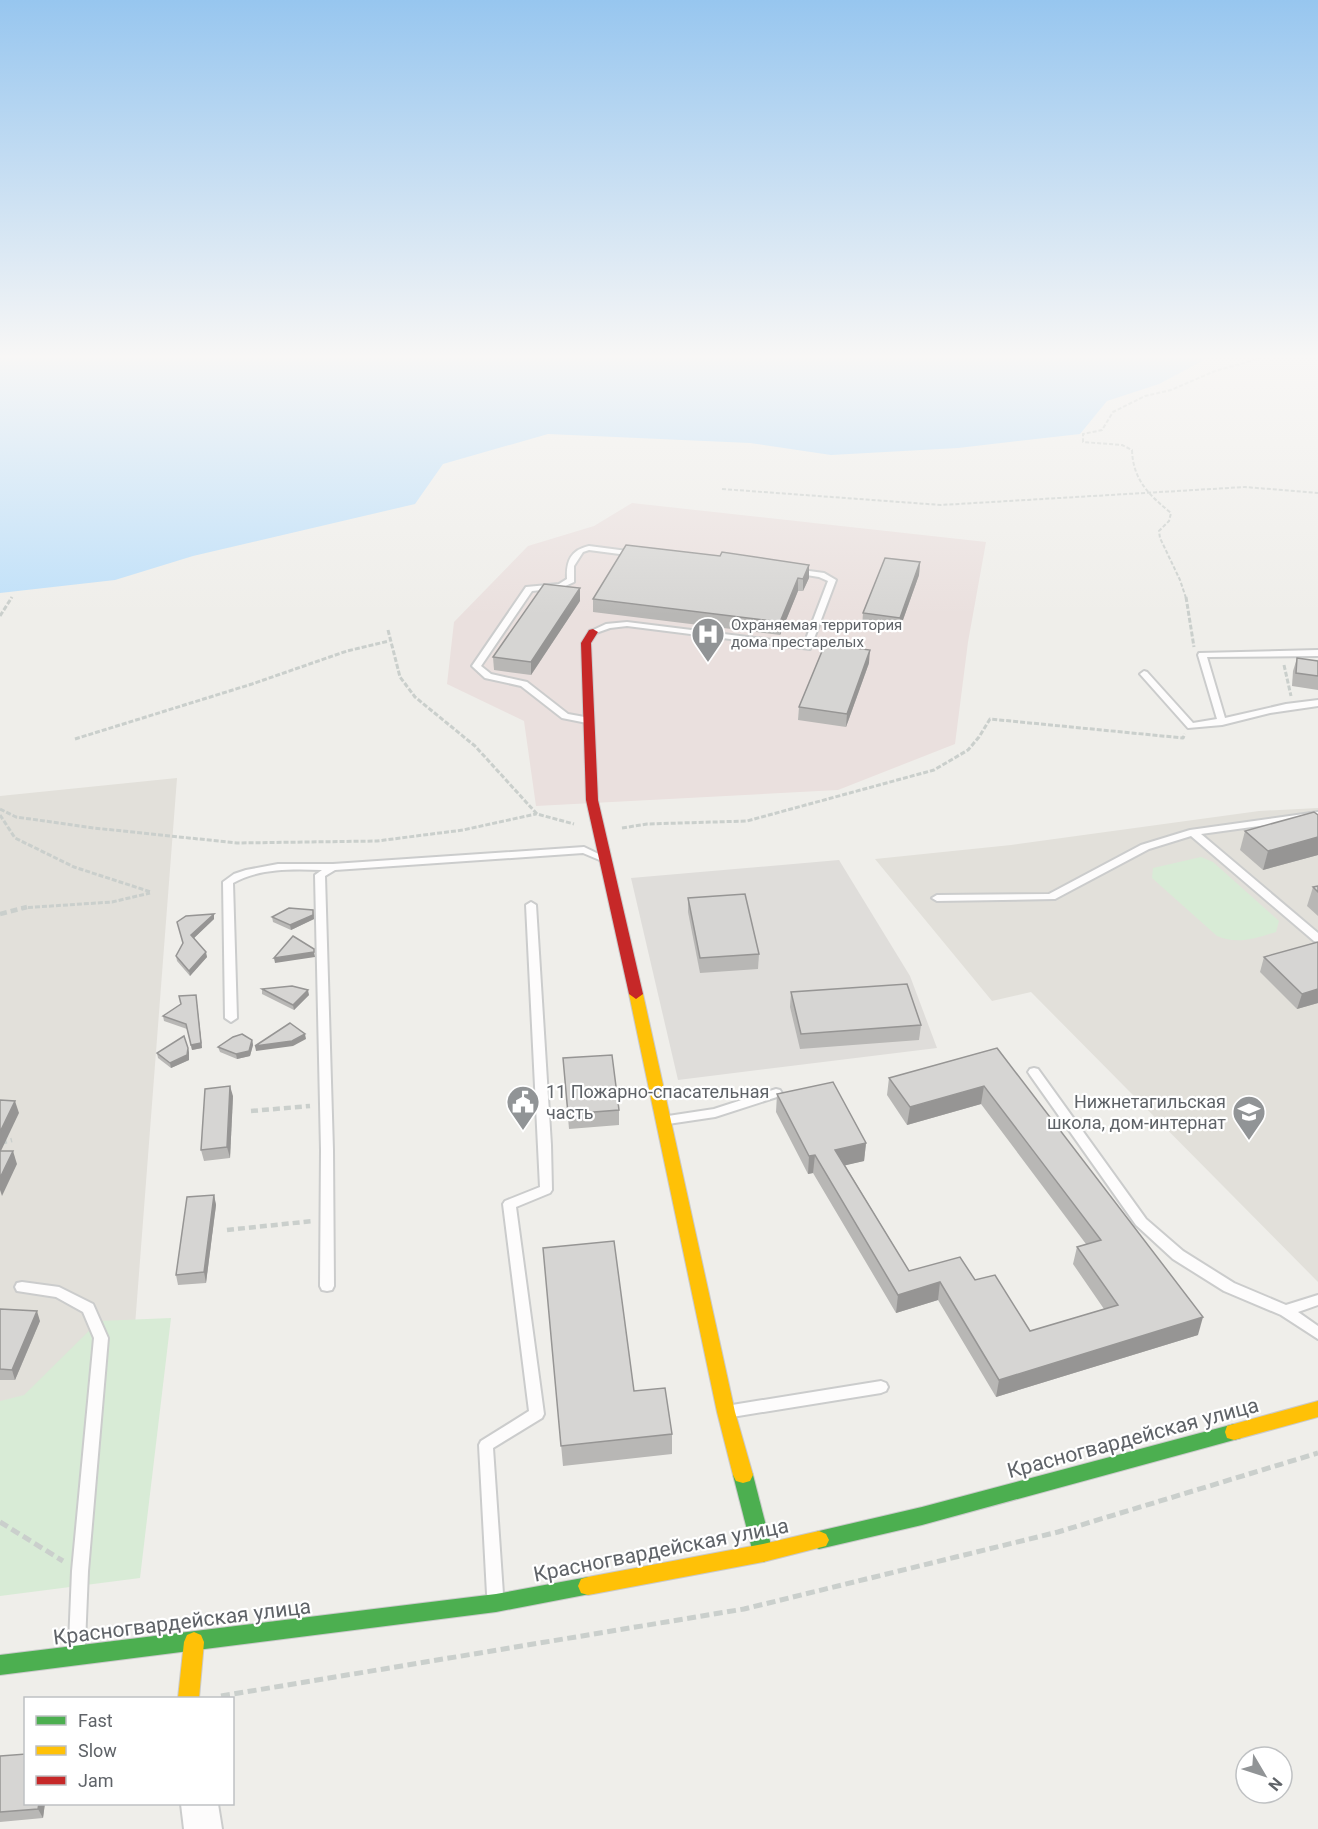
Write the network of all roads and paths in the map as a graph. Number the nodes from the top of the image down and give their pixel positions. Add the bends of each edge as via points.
1 (1101, 443) edge
2 (722, 489) dead end
3 (1318, 492) edge
4 (1147, 494) junction
5 (648, 555) edge
6 (788, 569) edge
7 (12, 597) dead end
8 (0, 616) edge
9 (388, 630) dead end
10 (593, 632) joint
11 (389, 641) junction
12 (1281, 653) junction
13 (1318, 653) edge
14 (1202, 655) junction
15 (1144, 674) dead end
16 (1318, 703) edge
17 (1294, 705) junction
18 (589, 720) junction
19 (1222, 722) junction
20 (1191, 726) junction
21 (75, 739) dead end
22 (0, 809) edge
23 (537, 814) junction
24 (0, 815) edge
25 (1318, 815) edge
26 (600, 831) junction
27 (1193, 832) junction
28 (605, 859) junction
29 (333, 867) junction
30 (151, 892) joint
31 (937, 898) dead end
32 (531, 905) dead end
33 (0, 914) edge
34 (1318, 939) edge
35 (231, 1018) dead end
36 (1034, 1072) dead end
37 (776, 1093) edge
38 (326, 1105) junction
39 (251, 1111) dead end
40 (664, 1121) junction
41 (12, 1140) dead end
42 (0, 1143) edge
43 (327, 1219) junction
44 (227, 1230) dead end
45 (327, 1286) dead end
46 (22, 1287) dead end
47 (1318, 1300) edge
48 (1286, 1311) junction
49 (1318, 1333) edge
50 (882, 1387) dead end
51 (1318, 1409) edge
52 (726, 1412) junction
53 (1318, 1453) edge
54 (0, 1522) edge
55 (763, 1553) junction
56 (80, 1571) junction
57 (496, 1603) junction
58 (194, 1642) junction
59 (76, 1657) junction
60 (0, 1665) edge
61 (188, 1697) edge
62 (216, 1697) dead end
63 (200, 1805) edge
64 (203, 1829) edge

1 - 4 path via 1132,450 1131,468
2 - 4 path via 941,504
3 - 4 path via 1245,488
4 - 14 path via 1171,513 1159,531 1159,539 1183,588 1194,648
5 - 18 lane via 580,550 570,566 571,580 561,586 529,589 476,666 488,676 524,684 565,716
6 - 10 lane via 832,580 807,647 627,624
7 - 8 path
9 - 11 path
10 - 18 street via 586,643
11 - 21 path
11 - 23 path via 400,677 415,698 475,747
12 - 13 lane
12 - 14 lane
12 - 17 path
14 - 19 lane
15 - 20 lane
16 - 17 lane
17 - 19 lane
18 - 26 street via 591,800
19 - 20 lane
20 - 26 path via 1183,738 990,719 980,740 959,758 934,770 747,821 647,824
22 - 23 path via 16,817 237,843 377,841 463,830
23 - 26 path
24 - 30 path via 15,838 74,867
25 - 27 lane
26 - 28 street
27 - 31 lane via 1145,847 1051,897
27 - 34 lane
28 - 29 lane via 584,850
28 - 40 street
29 - 35 lane via 300,866 238,874 228,882
29 - 38 lane via 320,875
30 - 33 path via 112,902 30,906
32 - 57 lane via 546,1190 509,1204 537,1414 486,1445
36 - 48 lane via 1141,1222 1178,1255 1229,1287
37 - 40 lane via 715,1113
38 - 39 path
38 - 43 lane
40 - 52 street
41 - 42 path
43 - 44 path
43 - 45 lane
46 - 56 lane via 60,1292 88,1308 101,1338
47 - 48 lane
48 - 49 lane
50 - 52 lane
51 - 55 street, Красногвардейская улица via 922,1516
52 - 55 street
53 - 62 path via 1058,1532 744,1609
54 - 56 path
55 - 57 street, Красногвардейская улица
56 - 59 lane
57 - 58 street, Красногвардейская улица
58 - 59 street, Красногвардейская улица
58 - 61 street
59 - 60 street, Красногвардейская улица
63 - 64 street

